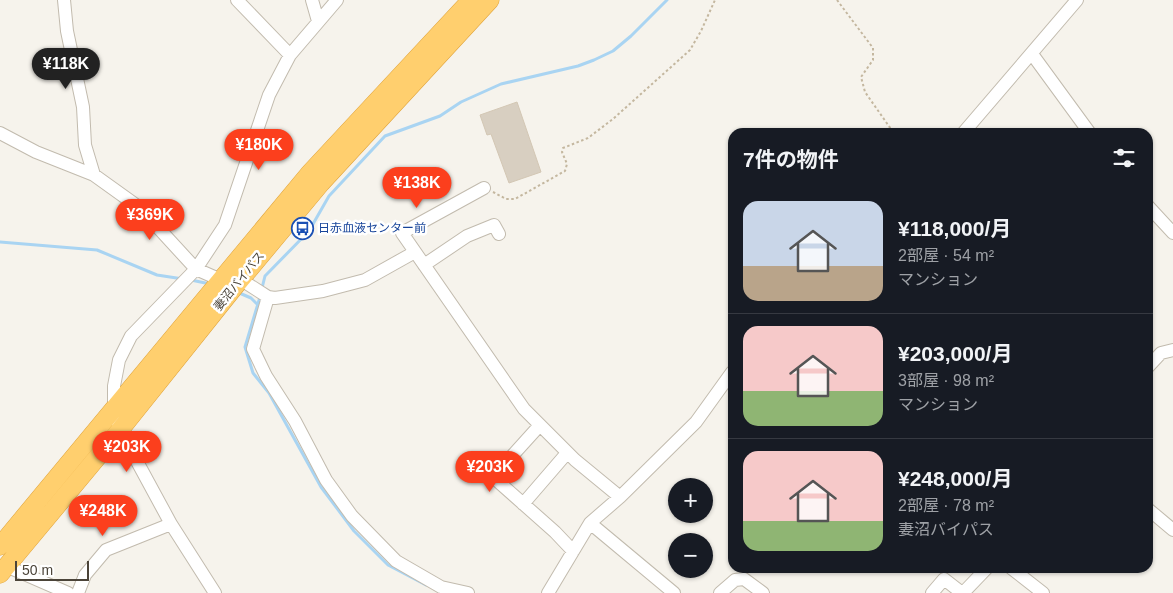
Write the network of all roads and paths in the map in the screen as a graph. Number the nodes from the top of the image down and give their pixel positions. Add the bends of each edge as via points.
1 (64, 0) edge
2 (237, 0) edge
3 (312, 0) edge
4 (337, 0) edge
5 (471, 0) edge
6 (490, 0) edge
7 (715, 0) edge
8 (836, 0) edge
9 (1077, 0) edge
10 (318, 21) junction
11 (1032, 54) junction
12 (290, 55) junction
13 (890, 128) edge
14 (967, 128) edge
15 (1086, 128) edge
16 (0, 134) edge
17 (94, 174) junction
18 (484, 188) joint
19 (1153, 211) edge
20 (1173, 233) edge
21 (499, 234) dead end
22 (415, 252) junction
23 (424, 265) junction
24 (194, 272) junction
25 (226, 285) junction
26 (267, 297) junction
27 (1173, 350) edge
28 (1153, 362) edge
29 (728, 378) edge
30 (114, 409) junction
31 (540, 425) junction
32 (120, 430) junction
33 (567, 453) junction
34 (620, 497) junction
35 (524, 504) junction
36 (1153, 513) edge
37 (590, 523) junction
38 (171, 524) junction
39 (1173, 530) edge
40 (0, 546) edge
41 (573, 551) junction
42 (3, 570) edge
43 (982, 573) edge
44 (1018, 573) edge
45 (68, 593) edge
46 (78, 593) edge
47 (215, 593) edge
48 (468, 593) edge
49 (548, 593) edge
50 (674, 593) edge
51 (720, 593) edge
52 (764, 593) edge
53 (932, 593) edge
54 (963, 593) edge
55 (1043, 593) edge

1 - 17 street via 83,107 85,145
2 - 12 street
3 - 10 street
4 - 10 street
5 - 25 highway, 妻沼バイパス via 309,174
6 - 25 highway, 妻沼バイパス
7 - 18 path via 690,50 614,119 588,138 563,148 567,164 565,171 515,199 506,199
8 - 13 path via 873,48 873,60 862,77 865,92
9 - 11 street
10 - 12 street
11 - 14 street
11 - 15 street
12 - 24 street via 269,95 225,225
16 - 17 street
17 - 24 street via 140,208
18 - 22 street via 402,233
19 - 20 street
21 - 23 street via 494,225 467,236
22 - 23 street
22 - 26 street via 365,280 323,291
23 - 31 street via 524,409
24 - 25 street
24 - 30 street via 131,336 119,360
25 - 26 street via 255,289
25 - 30 highway, 妻沼バイパス
25 - 32 highway, 妻沼バイパス
26 - 48 street via 253,349 326,480 352,516 396,561 441,587
27 - 28 street via 1161,353
29 - 34 street via 696,422
30 - 32 street
30 - 40 highway, 妻沼バイパス
31 - 33 street
31 - 35 street via 493,477
32 - 38 street
32 - 42 highway, 妻沼バイパス
33 - 34 street
33 - 35 street
34 - 37 street
35 - 41 street
36 - 39 street
37 - 41 street
37 - 50 street
38 - 46 street via 106,550 84,575
38 - 47 street
41 - 49 street
42 - 45 street
43 - 54 street
44 - 55 street
51 - 52 street via 735,580 744,579
53 - 54 street via 944,579

